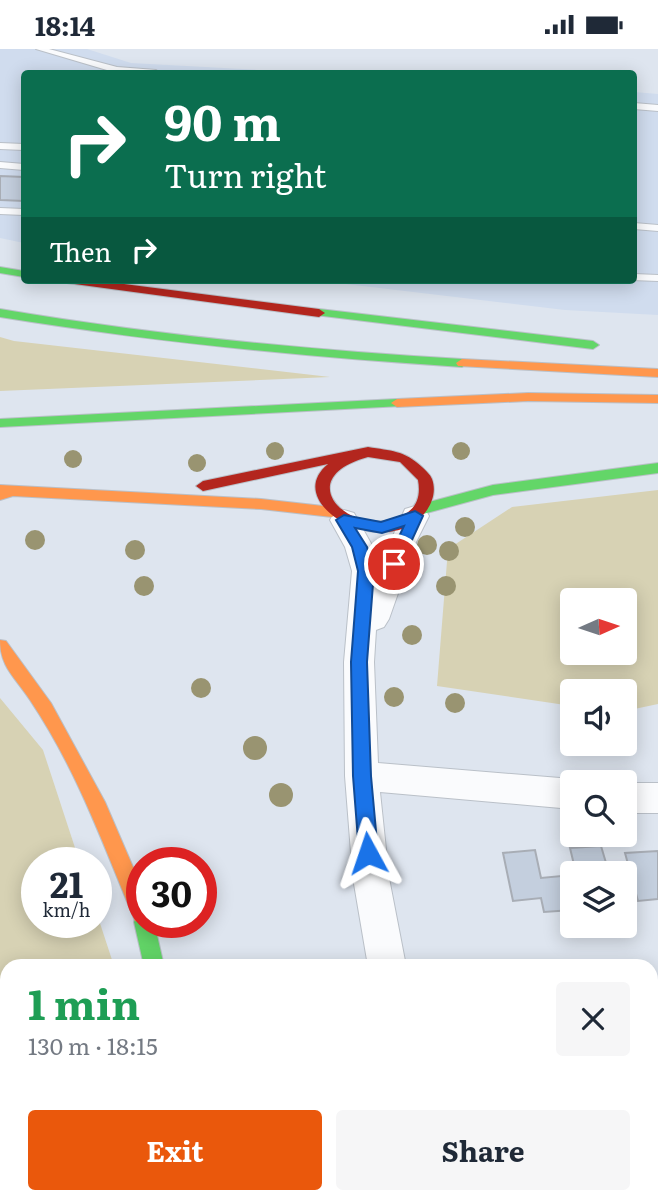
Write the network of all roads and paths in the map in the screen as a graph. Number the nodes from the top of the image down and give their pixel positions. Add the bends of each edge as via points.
1 (40, 49) edge
2 (117, 70) edge
3 (637, 106) edge
4 (658, 108) edge
5 (0, 146) edge
6 (21, 147) edge
7 (0, 165) edge
8 (21, 167) edge
9 (0, 211) edge
10 (21, 212) edge
11 (637, 226) edge
12 (658, 228) edge
13 (0, 270) edge
14 (21, 274) edge
15 (637, 277) edge
16 (658, 278) edge
17 (97, 284) edge
18 (0, 313) edge
19 (615, 347) dead end
20 (658, 373) edge
21 (658, 399) edge
22 (0, 423) edge
23 (353, 454) junction
24 (658, 468) edge
25 (4, 492) edge
26 (103, 496) junction
27 (419, 512) junction
28 (338, 516) junction
29 (0, 646) edge
30 (359, 662) junction
31 (362, 776) junction
32 (560, 793) edge
33 (637, 798) edge
34 (658, 798) edge
35 (126, 867) edge
36 (148, 938) edge
37 (152, 959) edge
38 (386, 959) edge

1 - 2 lane
3 - 4 lane
5 - 6 lane
7 - 8 lane
9 - 10 lane
11 - 12 lane
13 - 14 main road
15 - 16 lane
17 - 19 main road
18 - 20 main road via 260,352
21 - 22 main road via 528,397
23 - 26 main road via 192,488
23 - 27 main road via 383,452 410,462 427,481 429,493
23 - 28 main road via 329,468 322,478 320,491
24 - 27 main road via 493,490
25 - 26 main road
26 - 28 main road via 261,504
27 - 28 main road via 382,528
27 - 30 street via 402,542
28 - 30 street via 359,547 366,571
29 - 35 main road via 61,733
30 - 31 street
31 - 32 street
31 - 38 street via 371,878
33 - 34 street
36 - 37 main road

